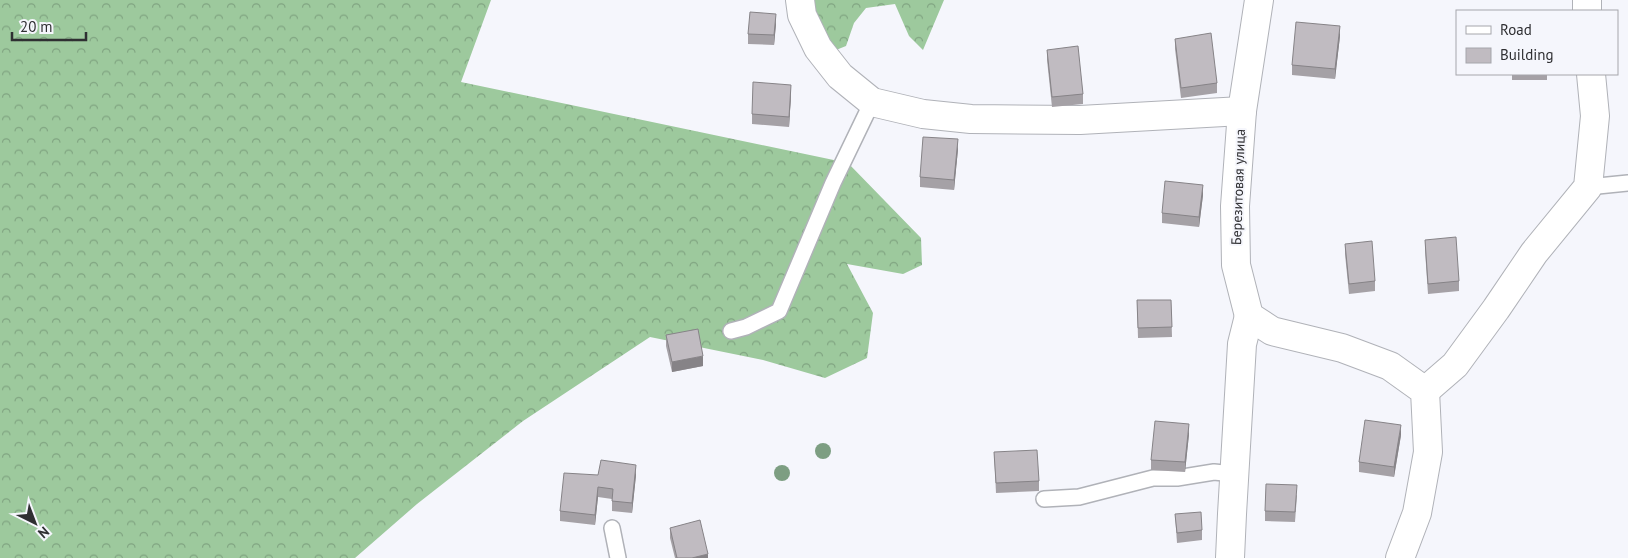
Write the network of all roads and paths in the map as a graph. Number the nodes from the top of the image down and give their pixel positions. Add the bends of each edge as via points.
1 (800, 0) edge
2 (1259, 0) edge
3 (1591, 75) edge
4 (872, 102) junction
5 (1242, 111) junction
6 (1628, 183) edge
7 (1588, 188) junction
8 (1249, 316) junction
9 (731, 331) dead end
10 (1425, 390) junction
11 (1234, 474) junction
12 (1044, 499) dead end
13 (612, 528) dead end
14 (618, 558) edge
15 (1230, 558) edge
16 (1400, 558) edge

1 - 4 street, Березитовая улица via 802,15 818,48 840,76
2 - 5 street, Березитовая улица
3 - 7 street via 1595,116
4 - 5 street, Березитовая улица via 923,114 971,120 1080,120
4 - 9 lane via 833,183 779,311 746,328
5 - 8 street, Березитовая улица via 1234,206 1236,265
6 - 7 lane
7 - 10 street via 1534,253 1455,365
8 - 10 street via 1272,331 1342,348 1390,366
8 - 11 street via 1242,344
10 - 16 street via 1428,452 1417,514
11 - 12 lane via 1214,472 1153,478 1079,497
11 - 15 street
13 - 14 lane

